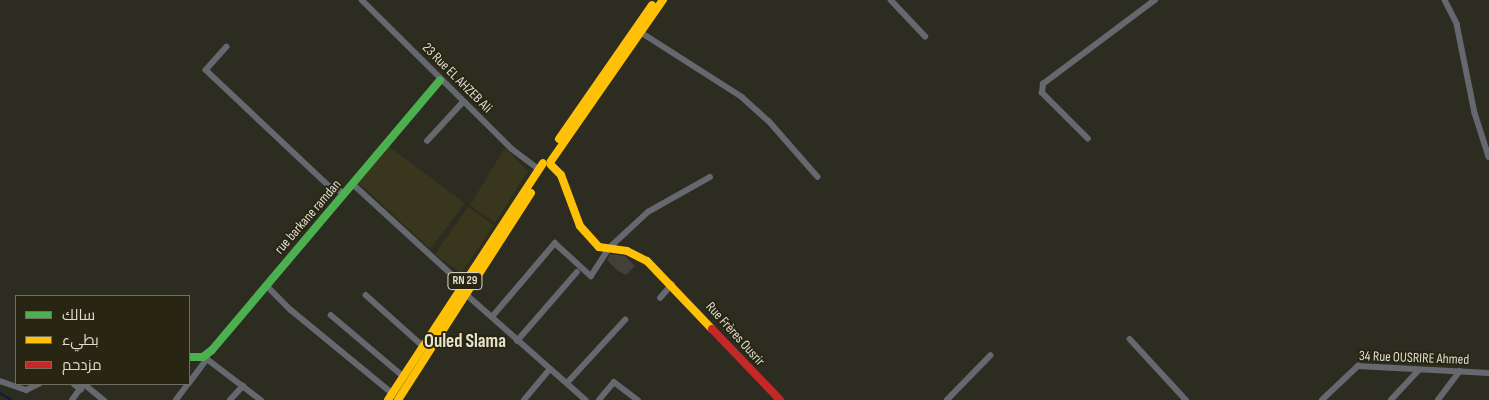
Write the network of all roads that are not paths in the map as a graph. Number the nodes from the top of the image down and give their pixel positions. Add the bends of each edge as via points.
1 (362, 0) edge
2 (656, 0) edge
3 (663, 0) edge
4 (890, 0) edge
5 (1155, 0) edge
6 (1445, 0) edge
7 (642, 33) junction
8 (925, 36) dead end
9 (227, 47) dead end
10 (440, 80) junction
11 (463, 102) junction
12 (1088, 139) dead end
13 (427, 141) dead end
14 (1489, 157) edge
15 (546, 164) junction
16 (710, 177) dead end
17 (818, 177) dead end
18 (352, 184) junction
19 (345, 193) junction
20 (609, 248) junction
21 (577, 272) dead end
22 (462, 284) junction
23 (672, 284) junction
24 (266, 285) junction
25 (466, 294) junction
26 (366, 295) dead end
27 (660, 298) dead end
28 (331, 315) dead end
29 (492, 317) junction
30 (625, 320) dead end
31 (1130, 339) dead end
32 (517, 341) junction
33 (423, 346) junction
34 (990, 356) dead end
35 (190, 358) edge
36 (550, 369) junction
37 (1419, 370) junction
38 (1460, 371) junction
39 (1489, 373) edge
40 (403, 376) junction
41 (0, 381) edge
42 (190, 383) edge
43 (567, 383) junction
44 (37, 385) edge
45 (188, 385) edge
46 (83, 386) edge
47 (243, 386) junction
48 (393, 398) edge
49 (72, 400) edge
50 (104, 400) edge
51 (176, 400) edge
52 (230, 400) edge
53 (261, 400) edge
54 (524, 400) edge
55 (586, 400) edge
56 (599, 400) edge
57 (638, 400) edge
58 (780, 400) edge
59 (947, 400) edge
60 (1186, 400) edge
61 (1322, 400) edge
62 (1392, 400) edge
63 (1438, 400) edge

1 - 10 street, 23 Rue EL AHZEB Ali
2 - 15 main road, RN 29
3 - 7 main road, RN 29
4 - 8 street
5 - 12 street via 1043,84 1042,93
6 - 14 street via 1457,24 1475,113
7 - 15 main road, RN 29
7 - 17 street via 742,97 769,120
9 - 19 street via 206,70 329,186
10 - 11 street, 23 Rue EL AHZEB Ali
10 - 18 main road, rue barkane ramdan
11 - 13 street
11 - 15 street, 23 Rue EL AHZEB Ali via 523,159
15 - 20 main road, Rue Frères Ousrir via 561,175 580,226 599,246
15 - 22 main road, RN 29
15 - 25 main road, RN 29
16 - 20 street via 648,212
18 - 19 main road, rue barkane ramdan
18 - 22 street
19 - 24 main road, rue barkane ramdan
20 - 23 main road, Rue Frères Ousrir via 627,251 647,261
20 - 29 street via 591,276 555,243
21 - 32 street
22 - 33 main road, RN 29
23 - 27 street
23 - 58 main road, Rue Frères Ousrir
24 - 35 main road, rue barkane ramdan via 212,350 203,358
24 - 48 street
25 - 29 street
25 - 48 main road, RN 29
26 - 33 street
28 - 40 street
29 - 32 street
30 - 43 street
31 - 60 street
32 - 36 street
33 - 40 main road, RN 29
34 - 59 street
36 - 43 street
36 - 54 street
37 - 38 street, 34 Rue OUSRIRE Ahmed
37 - 61 street, 34 Rue OUSRIRE Ahmed via 1354,368
37 - 62 street
38 - 39 street, 34 Rue OUSRIRE Ahmed
38 - 63 street
40 - 48 main road, RN 29
41 - 44 street via 26,390
42 - 47 street via 207,360
43 - 55 street
45 - 51 street
46 - 49 street
46 - 50 street
47 - 52 street
47 - 53 street
56 - 57 street via 614,382

